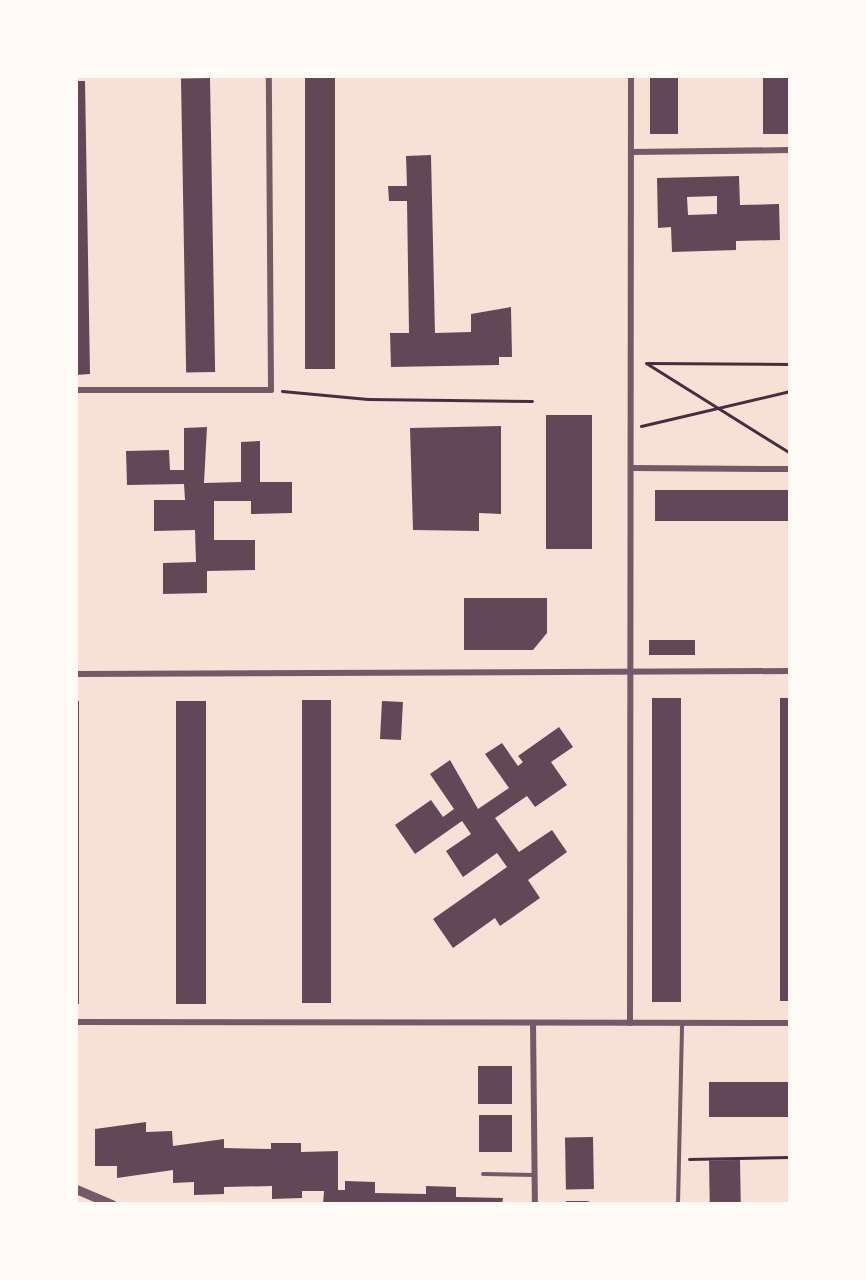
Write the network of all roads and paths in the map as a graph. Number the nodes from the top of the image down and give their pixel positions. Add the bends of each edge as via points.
1 (269, 76) edge
2 (631, 76) edge
3 (789, 150) edge
4 (631, 152) junction
5 (631, 363) junction
6 (646, 363) junction
7 (789, 364) edge
8 (76, 390) edge
9 (271, 390) junction
10 (789, 391) edge
11 (532, 400) dead end
12 (718, 408) junction
13 (631, 429) junction
14 (789, 453) edge
15 (631, 468) junction
16 (789, 469) edge
17 (631, 669) junction
18 (789, 671) edge
19 (76, 674) edge
20 (76, 1022) edge
21 (533, 1023) junction
22 (630, 1023) junction
23 (682, 1023) junction
24 (789, 1023) edge
25 (789, 1157) edge
26 (677, 1159) junction
27 (483, 1174) dead end
28 (535, 1175) junction
29 (76, 1189) edge
30 (112, 1203) edge
31 (535, 1203) edge
32 (678, 1203) edge

1 - 9 street
2 - 4 street
3 - 4 street
4 - 5 street
5 - 6 path
5 - 13 street
6 - 7 path
6 - 12 path
8 - 9 street
9 - 11 path via 368,399
10 - 12 path
12 - 13 path
12 - 14 path
13 - 15 street
15 - 16 street
15 - 17 street
17 - 18 street
17 - 19 street
17 - 22 street
20 - 21 street
21 - 22 street
21 - 28 street
22 - 23 street
23 - 24 street
23 - 26 lane
25 - 26 path
26 - 32 lane
27 - 28 lane
28 - 31 street
29 - 30 street

